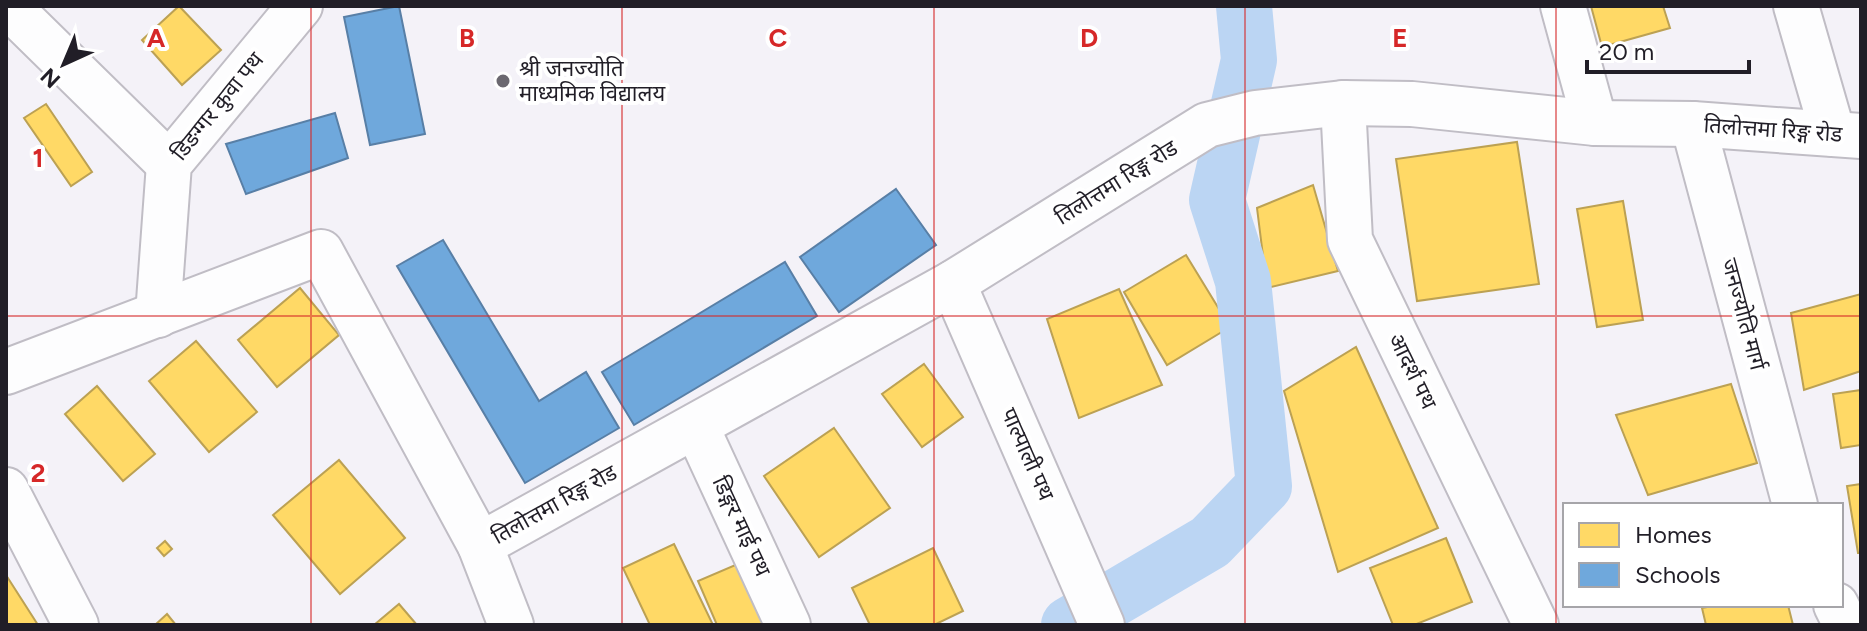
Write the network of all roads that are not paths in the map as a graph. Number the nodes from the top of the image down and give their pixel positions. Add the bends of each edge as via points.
1 (8, 6) edge
2 (300, 6) edge
3 (1563, 6) edge
4 (1796, 6) edge
5 (1343, 103) junction
6 (1595, 123) junction
7 (1693, 124) junction
8 (1847, 135) edge
9 (169, 164) junction
10 (953, 283) junction
11 (158, 315) junction
12 (6, 372) edge
13 (696, 426) junction
14 (6, 490) edge
15 (1794, 503) edge
16 (480, 545) junction
17 (1837, 607) edge
18 (76, 625) edge
19 (511, 625) edge
20 (788, 625) edge
21 (1102, 625) edge
22 (1536, 625) edge
23 (1846, 625) edge

1 - 9 street
2 - 9 street, डिङग्गर कुवा पथ
3 - 6 street
4 - 8 street
5 - 6 street, तिलोत्तमा रिङ्ग रोड via 1412,104
5 - 10 street, तिलोत्तमा रिङ्ग रोड via 1255,113 1207,125
5 - 22 street, आदर्श पथ via 1350,240
6 - 7 street, तिलोत्तमा रिङ्ग रोड
7 - 8 street, तिलोत्तमा रिङ्ग रोड
7 - 15 street, जनज्योति मार्ग
9 - 11 street, डिङग्गर कुवा पथ
10 - 13 street, तिलोत्तमा रिङ्ग रोड
10 - 21 street, पाल्पाली पथ
11 - 12 street, तिलोत्तमा रिङ्ग रोड
11 - 16 street, तिलोत्तमा रिङ्ग रोड via 321,252
13 - 16 street, तिलोत्तमा रिङ्ग रोड
13 - 20 street, डिङ्गर माई पथ
14 - 18 street
16 - 19 street
17 - 23 street

